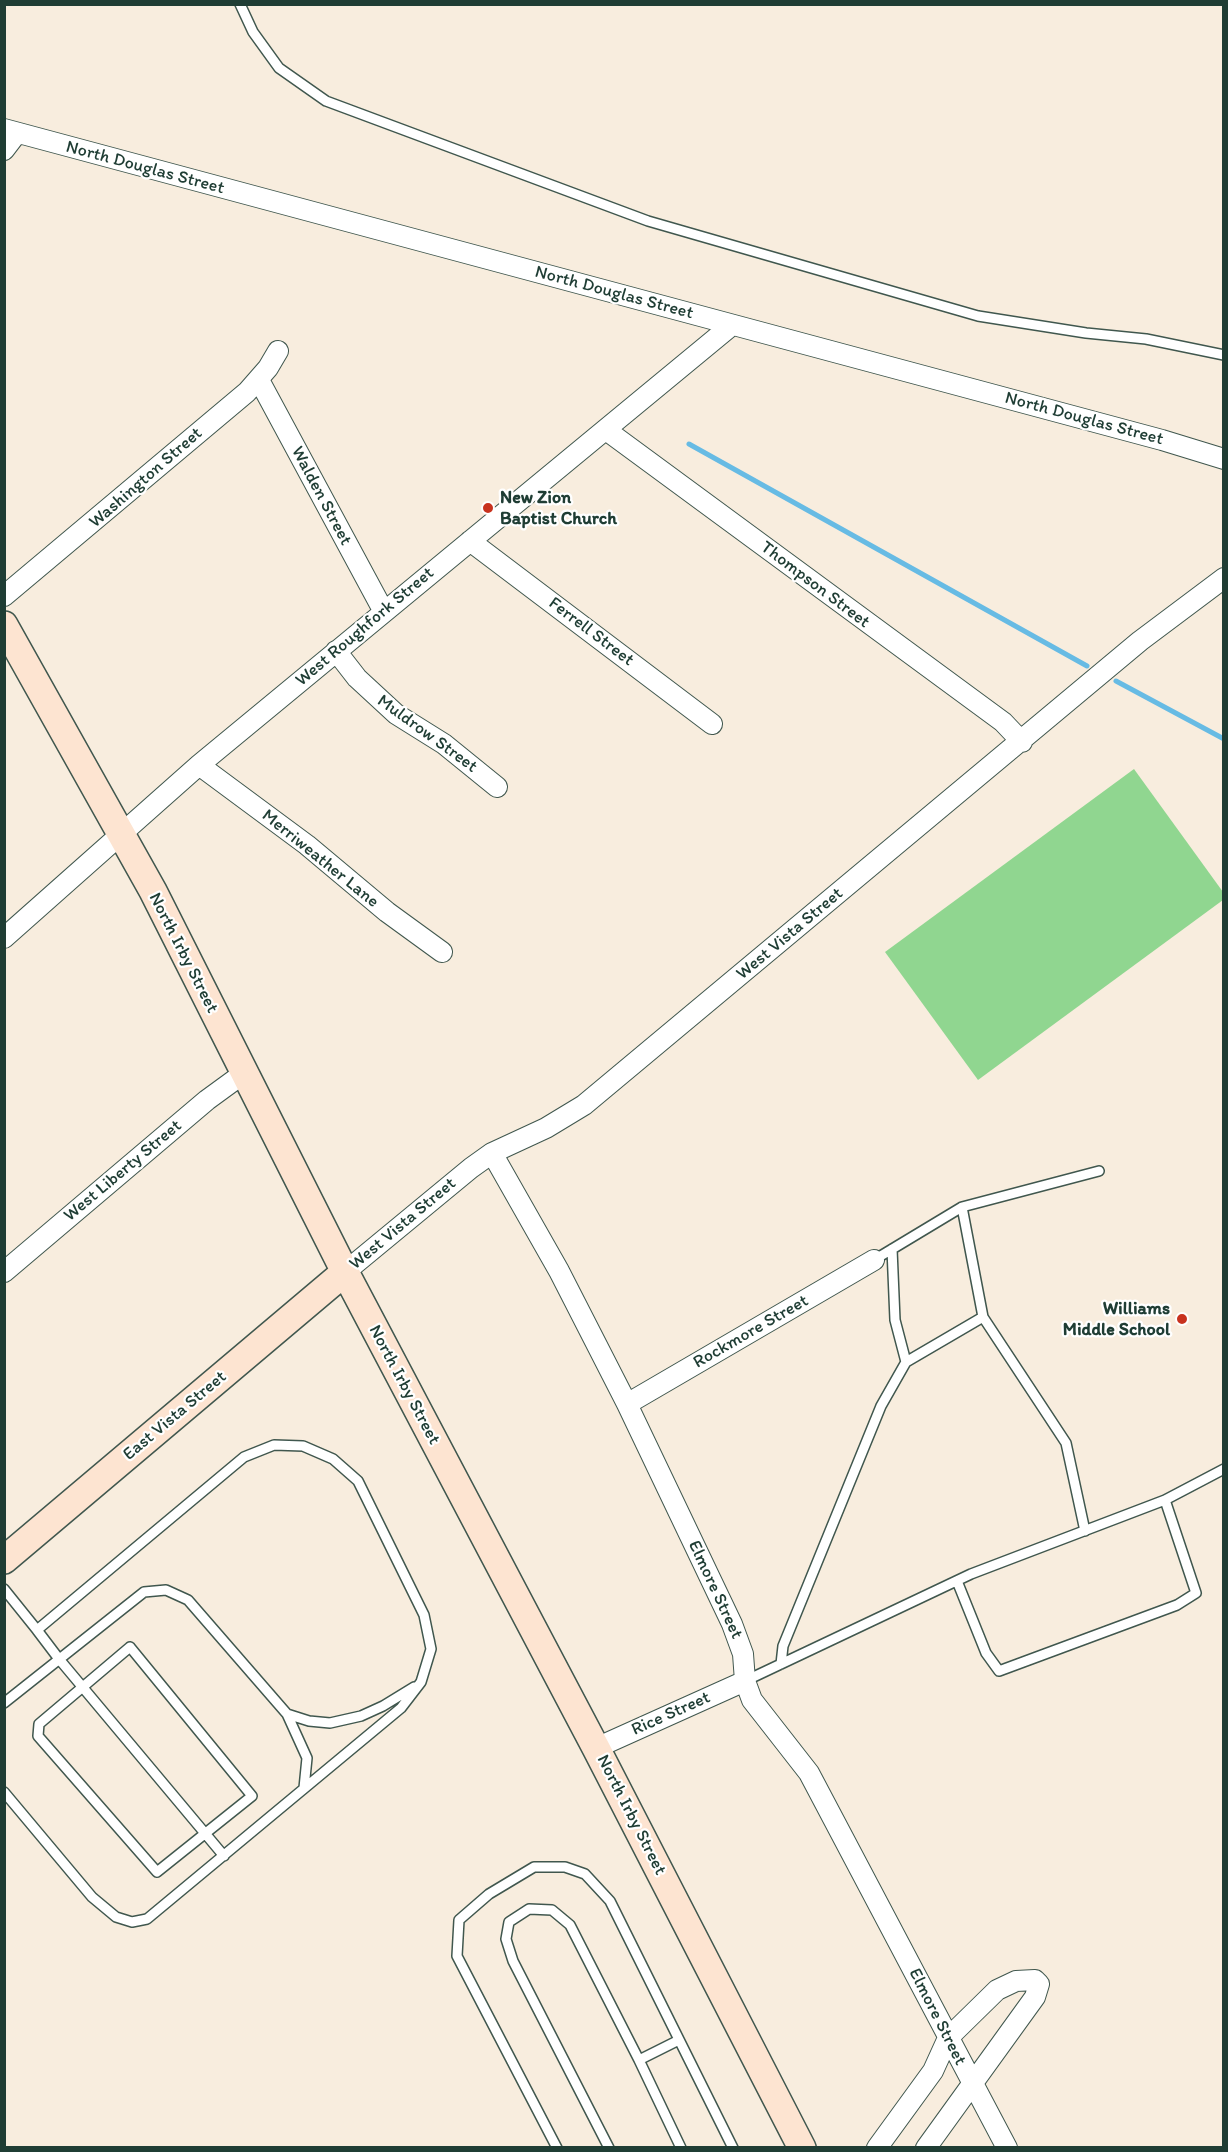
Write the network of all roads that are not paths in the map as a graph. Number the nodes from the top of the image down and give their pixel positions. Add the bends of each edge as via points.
1 (240, 4) edge
2 (11, 131) edge
3 (4, 150) edge
4 (732, 325) junction
5 (278, 351) dead end
6 (1224, 355) edge
7 (259, 380) junction
8 (606, 430) junction
9 (1224, 459) edge
10 (470, 541) junction
11 (1224, 578) edge
12 (4, 596) edge
13 (384, 612) junction
14 (4, 624) edge
15 (336, 651) junction
16 (712, 724) dead end
17 (1022, 742) junction
18 (199, 765) junction
19 (497, 787) dead end
20 (122, 834) junction
21 (4, 938) edge
22 (442, 952) dead end
23 (244, 1073) junction
24 (492, 1153) junction
25 (1099, 1172) dead end
26 (962, 1207) junction
27 (892, 1249) junction
28 (874, 1260) joint
29 (4, 1272) edge
30 (345, 1272) junction
31 (983, 1317) junction
32 (906, 1362) junction
33 (627, 1404) junction
34 (1224, 1469) edge
35 (1165, 1500) junction
36 (1085, 1531) junction
37 (4, 1560) edge
38 (957, 1581) junction
39 (4, 1589) edge
40 (38, 1630) junction
41 (58, 1659) junction
42 (781, 1664) junction
43 (745, 1681) junction
44 (421, 1682) junction
45 (81, 1686) junction
46 (4, 1703) edge
47 (287, 1714) junction
48 (596, 1748) junction
49 (304, 1788) junction
50 (4, 1792) edge
51 (206, 1834) junction
52 (224, 1856) junction
53 (948, 2038) junction
54 (680, 2040) junction
55 (639, 2060) junction
56 (971, 2082) junction
57 (557, 2148) edge
58 (609, 2148) edge
59 (681, 2148) edge
60 (733, 2148) edge
61 (802, 2148) edge
62 (877, 2148) edge
63 (926, 2148) edge
64 (1007, 2148) edge

1 - 6 lane via 253,32 279,68 326,100 648,221 978,316 1146,339
2 - 3 street
2 - 4 street, North Douglas Street
4 - 8 street, West Roughfork Street
4 - 9 street, North Douglas Street
5 - 7 street, Washington Street
7 - 12 street, Washington Street
7 - 13 street, Walden Street
8 - 10 street, West Roughfork Street
8 - 17 street, Thompson Street via 1003,722
10 - 13 street, West Roughfork Street
10 - 16 street, Ferrell Street
11 - 17 street, West Vista Street via 1140,641
13 - 15 street, West Roughfork Street
14 - 20 main road, North Irby Street
15 - 18 street, West Roughfork Street
15 - 19 street, Muldrow Street via 357,678 396,714 444,744
17 - 24 street, West Vista Street via 584,1105
18 - 20 street, West Roughfork Street
18 - 22 street, Merriweather Lane
20 - 21 street, West Roughfork Street
20 - 23 main road, North Irby Street
23 - 29 street, West Liberty Street
23 - 30 main road, North Irby Street
24 - 30 street, West Vista Street
24 - 33 street, Elmore Street
25 - 26 lane
26 - 27 lane
26 - 31 lane
27 - 28 lane
27 - 32 lane via 896,1320
28 - 33 street, Rockmore Street
30 - 37 main road, East Vista Street
30 - 48 main road, North Irby Street
31 - 32 lane
31 - 36 lane via 1066,1443
32 - 42 lane via 881,1406 783,1646
33 - 43 street, Elmore Street via 735,1632 743,1653
34 - 35 lane
35 - 36 lane
35 - 38 lane via 1196,1593 1177,1605 999,1671 986,1653
36 - 38 lane
38 - 42 lane
39 - 40 lane
40 - 41 lane
40 - 44 lane via 244,1457 274,1445 303,1446 333,1459 358,1481 424,1615 431,1649
41 - 45 lane
41 - 46 lane
41 - 47 lane via 144,1592 166,1590 188,1600
42 - 43 lane
43 - 48 street, Rice Street
43 - 53 street, Elmore Street via 752,1700 809,1773
44 - 47 lane via 383,1706 340,1721 309,1721
44 - 49 lane via 401,1708
45 - 51 lane
45 - 51 lane via 39,1724 38,1736 157,1872
45 - 51 lane via 130,1647 252,1796
47 - 49 lane via 307,1758
48 - 61 main road, North Irby Street
49 - 52 lane
50 - 52 lane via 92,1897 116,1917 132,1922 147,1918
51 - 52 lane
53 - 56 street, Elmore Street
53 - 56 street via 997,1990 1022,1980 1039,1984 1035,1996
53 - 62 street via 933,2071
54 - 55 lane
54 - 57 lane via 610,1901 585,1874 565,1867 534,1867 489,1894 459,1920 457,1956
54 - 60 lane
55 - 58 lane via 570,1925 552,1910 529,1908 510,1922 506,1939 513,1961
55 - 59 lane
56 - 63 street
56 - 64 street, Elmore Street

